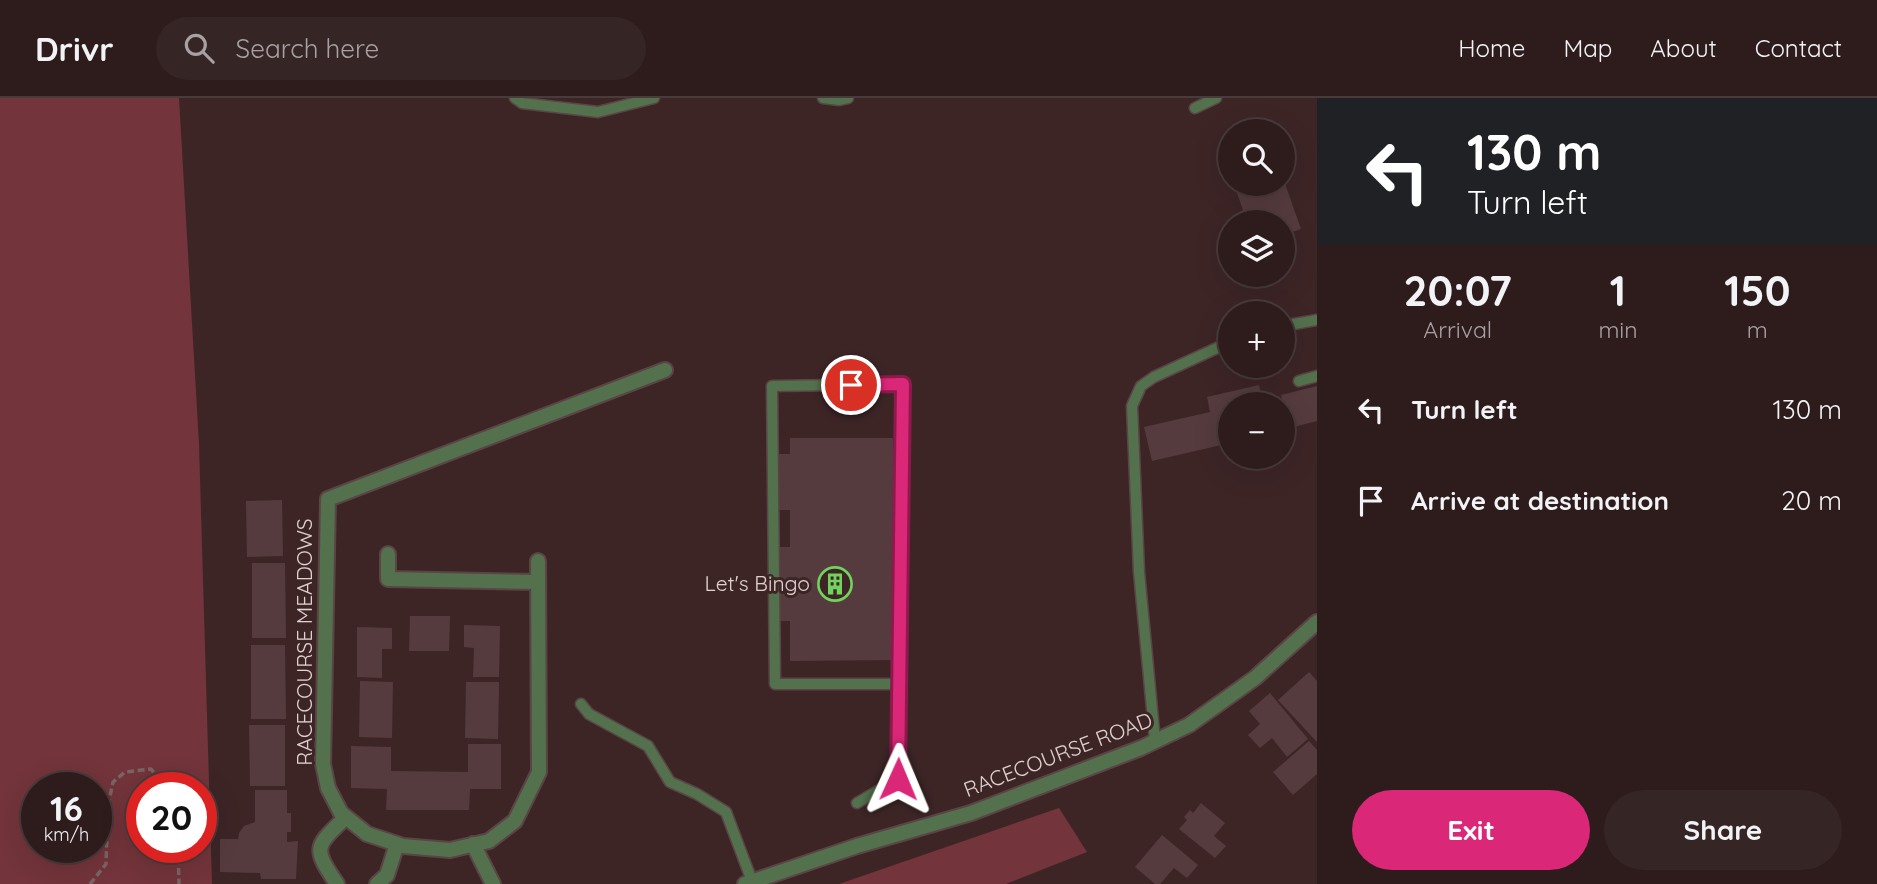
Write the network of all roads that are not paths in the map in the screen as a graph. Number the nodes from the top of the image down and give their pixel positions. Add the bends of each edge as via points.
1 (515, 98) edge
2 (654, 98) edge
3 (823, 98) edge
4 (848, 98) edge
5 (1216, 98) edge
6 (1195, 108) dead end
7 (1317, 320) edge
8 (1295, 324) edge
9 (1218, 347) edge
10 (666, 370) dead end
11 (1317, 376) edge
12 (1299, 381) dead end
13 (388, 554) dead end
14 (538, 561) dead end
15 (538, 582) junction
16 (1317, 622) edge
17 (899, 684) junction
18 (581, 704) dead end
19 (1155, 741) junction
20 (857, 803) dead end
21 (346, 817) junction
22 (397, 844) junction
23 (473, 844) junction
24 (749, 883) edge
25 (337, 884) edge
26 (377, 884) edge
27 (493, 884) edge

1 - 2 lane via 522,103 598,112
3 - 4 lane
5 - 6 lane
7 - 8 lane
9 - 19 lane via 1154,377 1141,386 1132,406 1139,572
10 - 21 street, RACECOURSE MEADOWS via 328,499 323,764 328,788
11 - 12 lane
13 - 15 street via 388,579
14 - 15 street
15 - 23 street, RACECOURSE MEADOWS via 539,772 515,821 489,841
16 - 19 street, RACECOURSE ROAD via 1255,677 1189,725
17 - 17 lane via 903,384 772,386 775,684
17 - 20 lane via 898,779
18 - 24 lane via 589,714 648,746 670,782 726,813
19 - 24 street, RACECOURSE ROAD via 971,813
21 - 22 street, RACECOURSE MEADOWS via 367,834
21 - 25 street via 321,843 319,856
22 - 23 street, RACECOURSE MEADOWS via 450,850
22 - 26 street via 387,875
23 - 27 street

